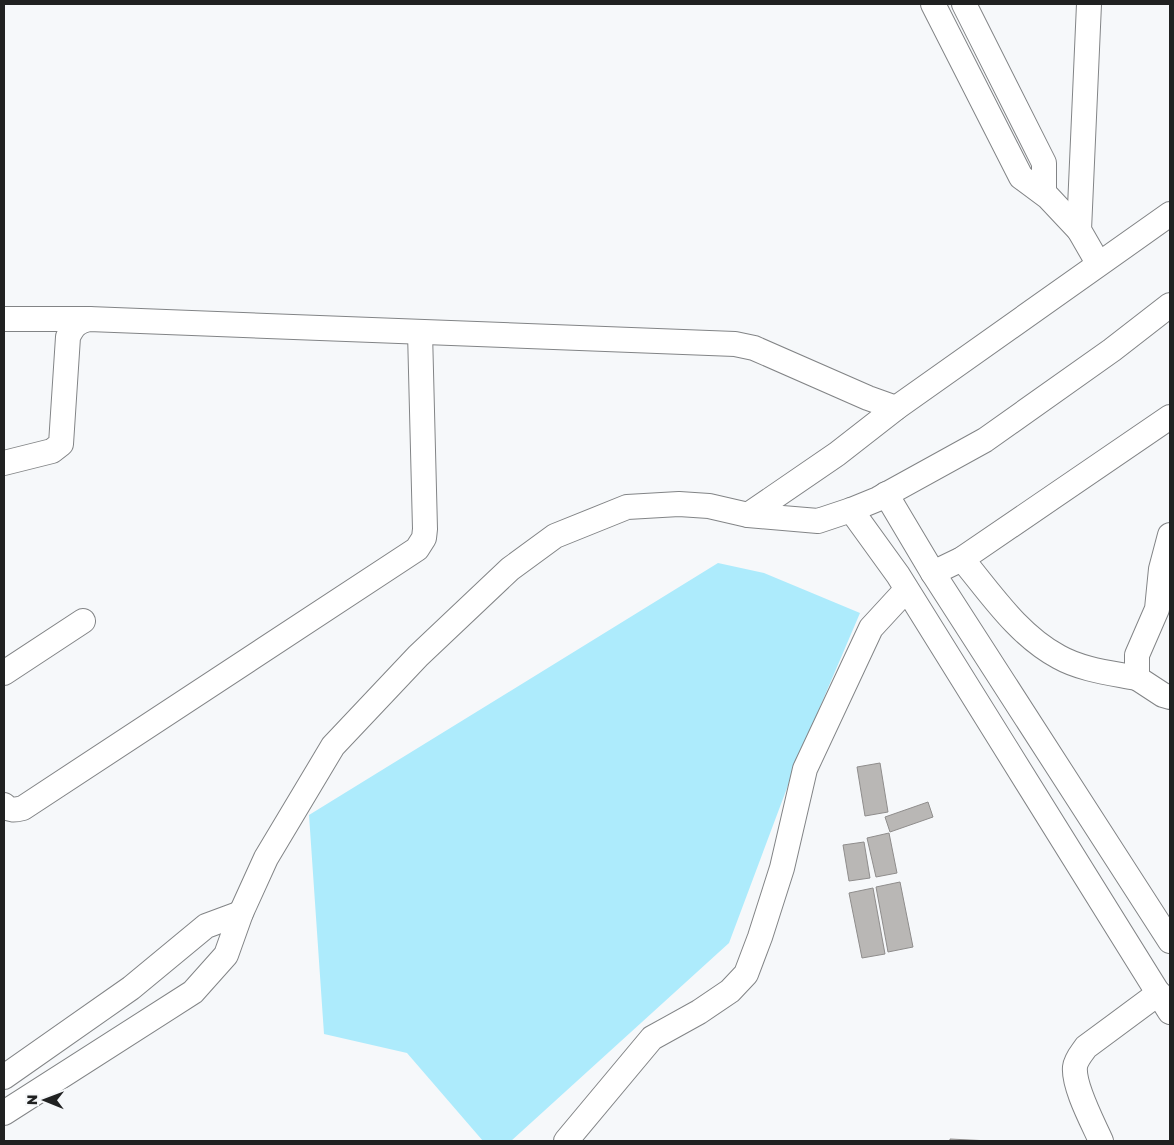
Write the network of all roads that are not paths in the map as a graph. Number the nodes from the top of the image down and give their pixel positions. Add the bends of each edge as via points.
1 (933, 4) edge
2 (964, 4) edge
3 (1089, 4) edge
4 (1044, 193) junction
5 (1170, 214) edge
6 (1079, 230) junction
7 (1098, 263) junction
8 (1170, 305) edge
9 (4, 319) edge
10 (89, 319) junction
11 (420, 332) junction
12 (896, 408) junction
13 (1170, 417) edge
14 (4, 463) edge
15 (886, 494) junction
16 (852, 510) junction
17 (748, 515) junction
18 (1170, 535) edge
19 (962, 559) junction
20 (933, 573) junction
21 (906, 590) junction
22 (84, 620) dead end
23 (4, 673) edge
24 (1138, 678) junction
25 (1170, 697) edge
26 (4, 805) edge
27 (242, 913) junction
28 (1170, 941) edge
29 (1164, 1003) edge
30 (4, 1077) edge
31 (4, 1113) edge
32 (566, 1141) edge
33 (1101, 1141) edge

1 - 4 street via 1021,177
2 - 4 street via 1044,163
3 - 6 street
4 - 6 street
5 - 7 street
6 - 7 street
7 - 12 street
8 - 15 street via 985,440
9 - 10 street
10 - 11 street
10 - 14 street via 72,326 68,338 61,444 52,451
11 - 12 street via 736,344 754,348
11 - 26 street via 425,529 418,549 23,808 13,810
12 - 17 street via 837,454
13 - 19 street
15 - 16 street
15 - 20 street
16 - 17 street via 818,521
16 - 21 street
17 - 27 street via 709,506 679,504 627,507 555,536 510,569 418,656 333,746 274,844
18 - 24 street via 1161,569 1157,609 1137,655
19 - 20 street
19 - 24 street via 1029,637 1060,658
20 - 28 street
21 - 29 street
21 - 32 street via 870,628 805,769 782,868 746,974 730,991 652,1038
22 - 23 street
24 - 25 street
27 - 30 street via 206,926 131,988
27 - 31 street via 226,955 194,992
29 - 33 street via 1086,1047 1078,1058 1076,1083

